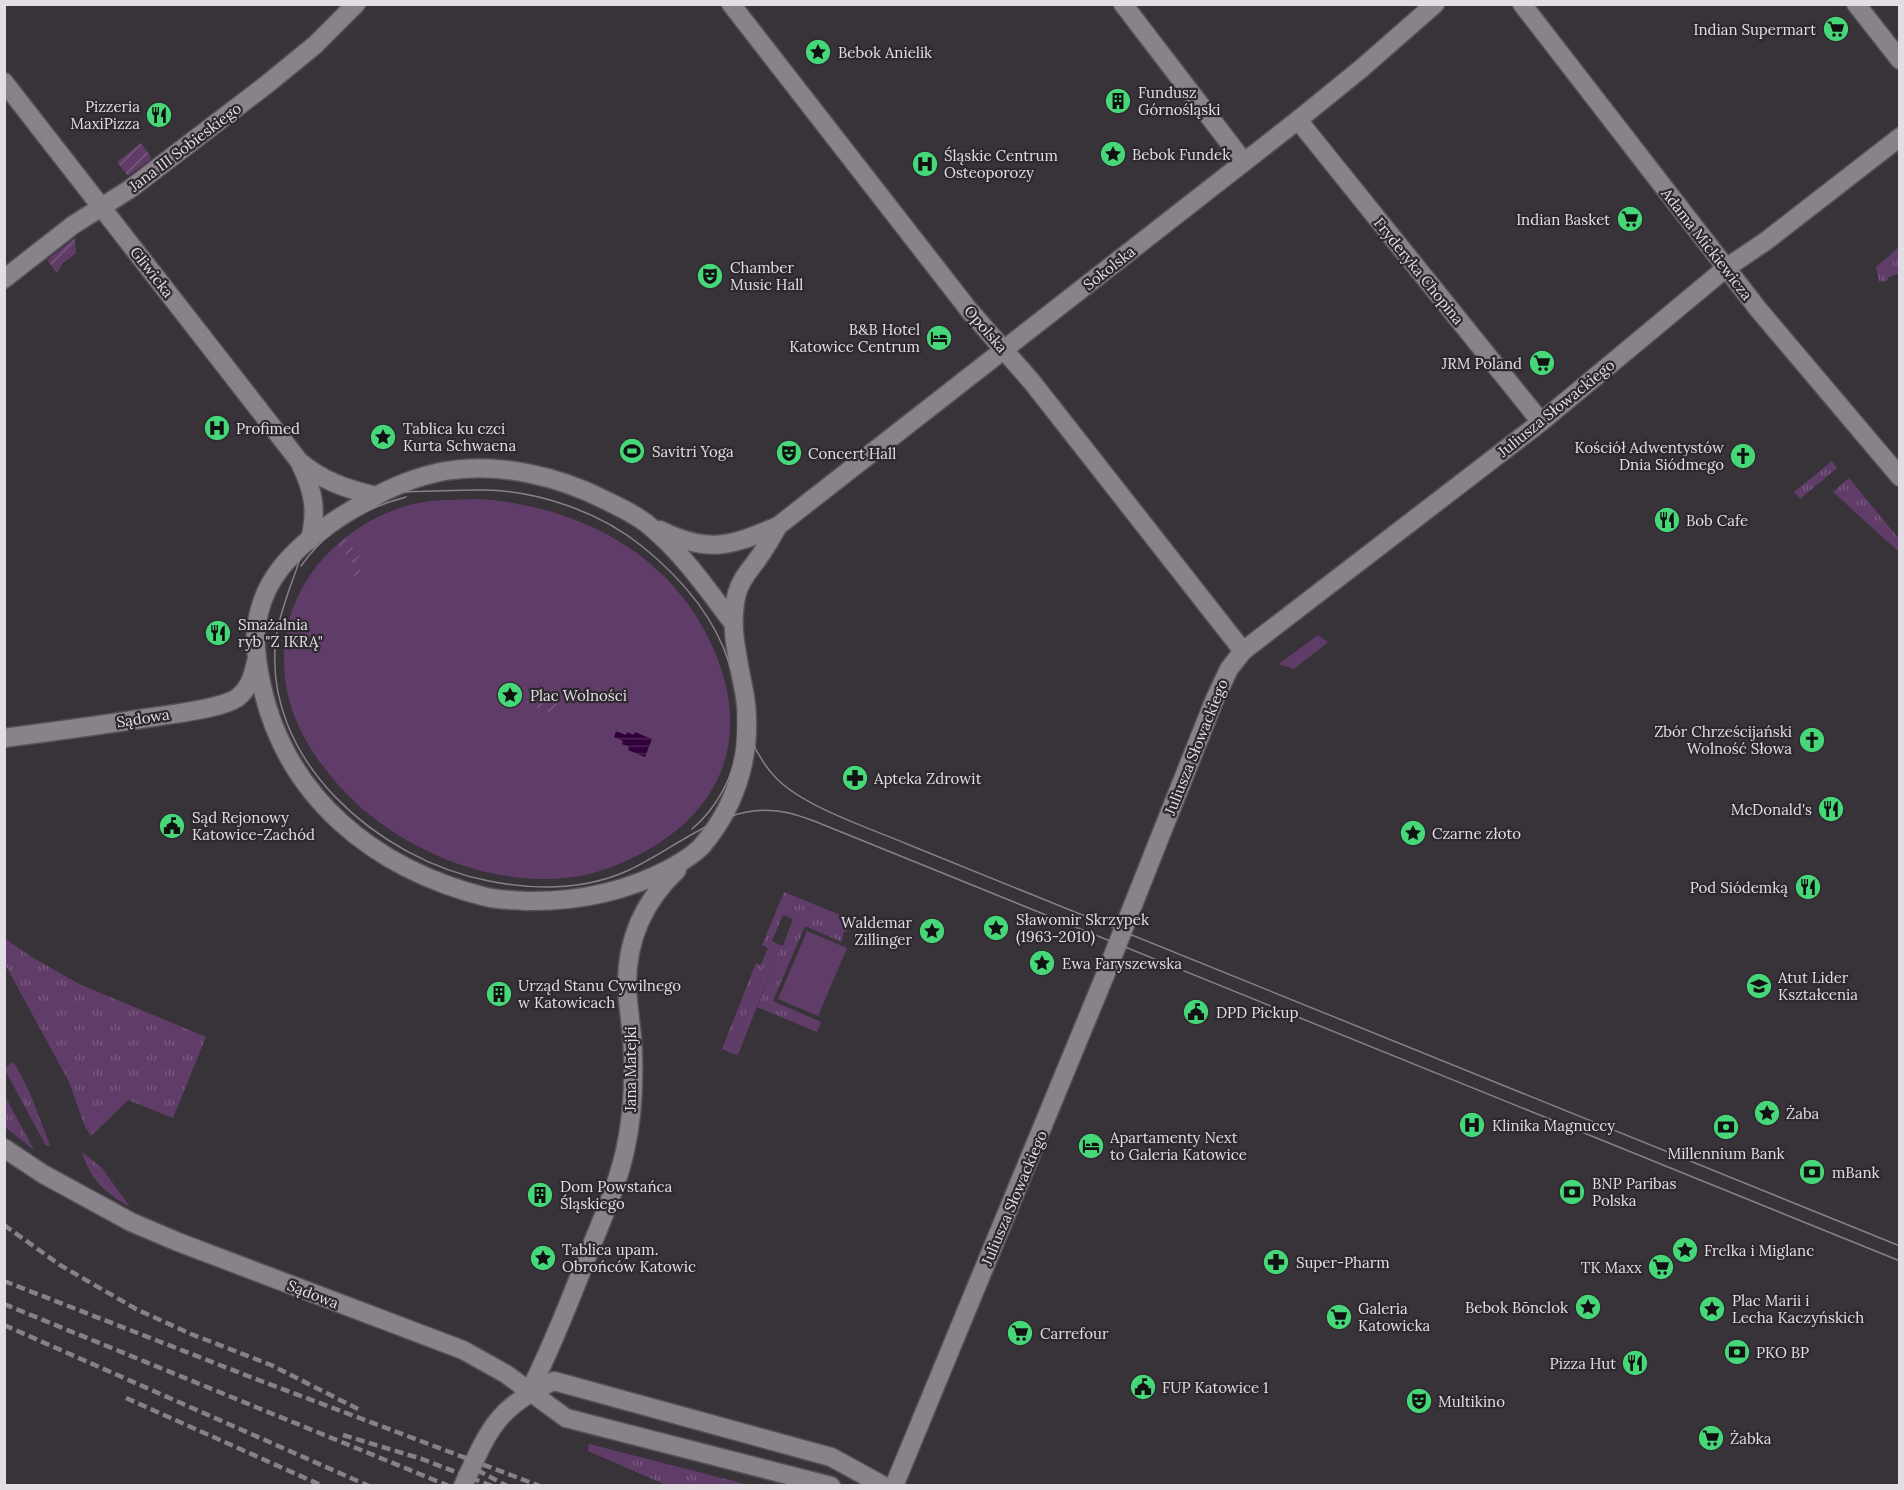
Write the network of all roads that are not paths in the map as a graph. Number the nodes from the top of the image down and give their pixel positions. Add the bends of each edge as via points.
1 (356, 4) edge
2 (731, 4) edge
3 (1123, 4) edge
4 (1435, 4) edge
5 (1522, 4) edge
6 (1856, 4) edge
7 (1899, 60) edge
8 (4, 82) edge
9 (1298, 120) junction
10 (1899, 137) edge
11 (1244, 162) junction
12 (101, 208) junction
13 (1726, 268) junction
14 (4, 279) edge
15 (1004, 350) junction
16 (1541, 422) junction
17 (299, 461) junction
18 (1899, 477) edge
19 (376, 496) junction
20 (650, 525) junction
21 (778, 526) junction
22 (310, 540) junction
23 (733, 623) junction
24 (1243, 651) junction
25 (256, 660) junction
26 (4, 738) edge
27 (691, 857) junction
28 (4, 1148) edge
29 (529, 1392) junction
30 (463, 1485) edge
31 (831, 1485) edge
32 (884, 1485) edge
33 (894, 1485) edge

1 - 12 street, Jana III Sobieskiego via 283,72
2 - 15 street, Opolska
3 - 11 street
4 - 9 street, Sokolska
5 - 13 street, Adama Mickiewicza
6 - 7 street
8 - 12 street, Gliwicka
9 - 11 street, Sokolska
9 - 16 street, Fryderyka Chopina
10 - 13 street, Juliusza Słowackiego via 1766,242
11 - 15 street, Sokolska
12 - 14 street, Jana III Sobieskiego
12 - 17 street, Gliwicka
13 - 16 street, Juliusza Słowackiego
13 - 18 street, Adama Mickiewicza
15 - 21 street, Sokolska
15 - 24 street, Opolska
16 - 24 street, Juliusza Słowackiego
17 - 19 street, Gliwicka via 334,484
17 - 22 street, Gliwicka via 313,500 315,520
19 - 20 street via 447,471 502,470 585,490
19 - 22 street via 341,515
20 - 21 street, Sokolska via 693,542 716,546 740,542
20 - 23 street via 682,558
21 - 23 street, Sokolska via 738,588
22 - 25 street via 288,559 266,594 255,632
23 - 27 street via 747,714 744,762 724,813
24 - 33 street, Juliusza Słowackiego via 1221,682 1120,938
25 - 26 street, Sądowa via 249,684 228,702
25 - 27 street via 278,741 296,772 337,821 406,868 490,898 575,900 641,883
27 - 29 street, Jana Matejki via 654,895 634,935 627,987 633,1097 624,1155 552,1346
28 - 29 street, Sądowa via 131,1222 457,1347 506,1374
29 - 30 street via 504,1412 485,1438
29 - 31 street via 566,1418
29 - 32 street via 554,1381 565,1383 831,1457

